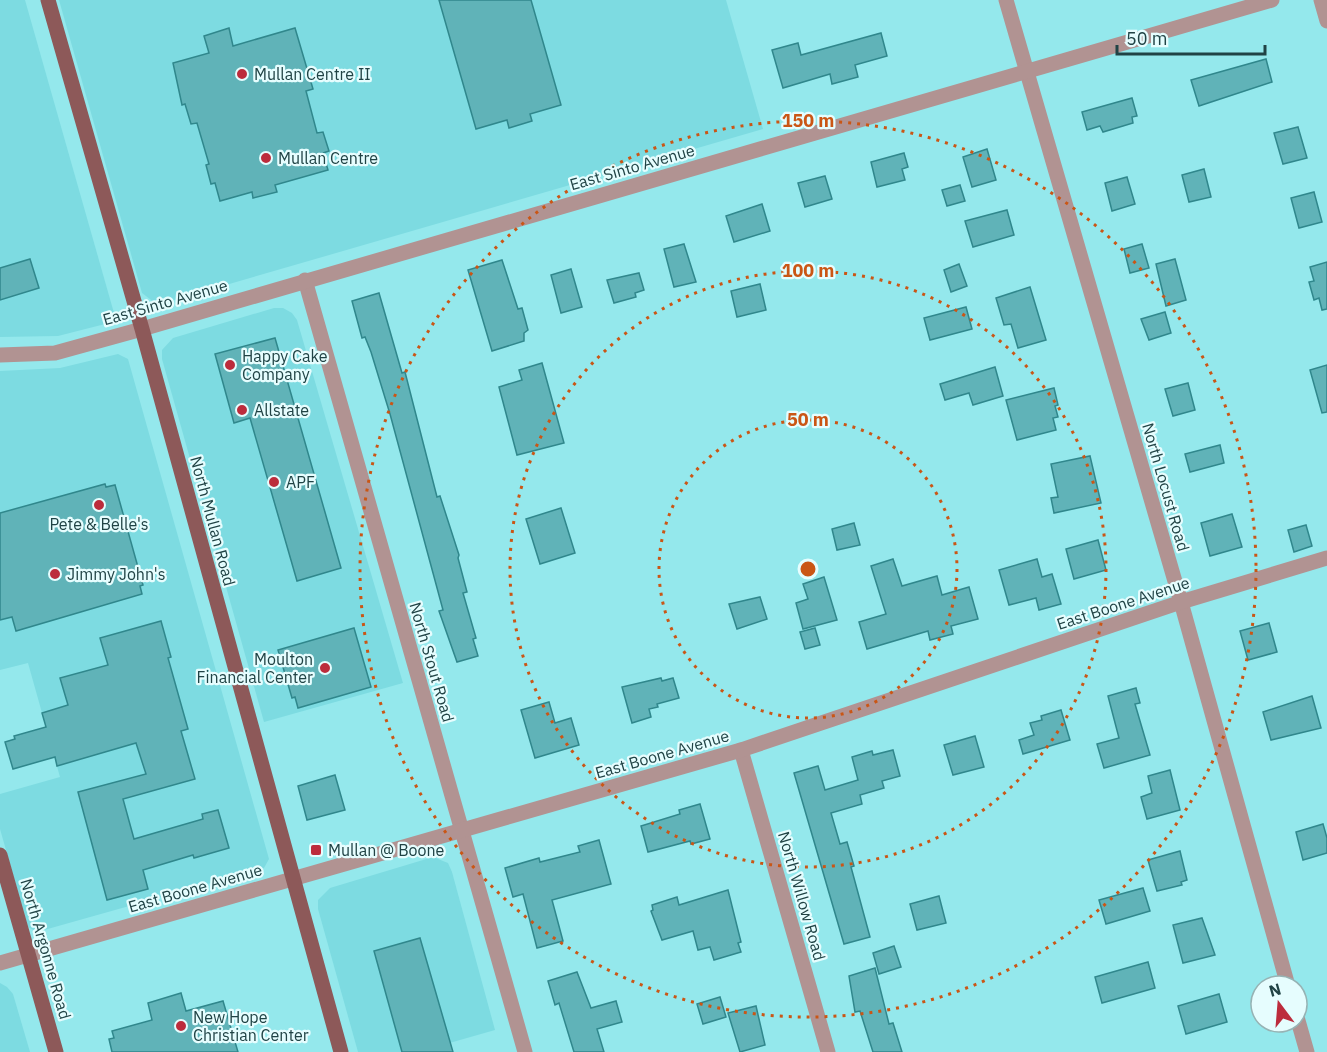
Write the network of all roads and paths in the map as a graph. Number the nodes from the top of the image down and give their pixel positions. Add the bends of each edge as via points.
1 (48, 0) edge
2 (1006, 0) edge
3 (1272, 0) edge
4 (1321, 0) edge
5 (1327, 21) edge
6 (1026, 70) junction
7 (305, 280) junction
8 (142, 328) junction
9 (0, 355) edge
10 (1327, 558) edge
11 (1181, 602) junction
12 (741, 750) junction
13 (461, 831) junction
14 (0, 855) edge
15 (292, 879) junction
16 (30, 954) junction
17 (0, 963) edge
18 (1285, 974) edge
19 (1302, 1034) edge
20 (56, 1052) edge
21 (341, 1052) edge
22 (525, 1052) edge
23 (828, 1052) edge
24 (1307, 1052) edge

1 - 8 main road, North Mullan Road
2 - 6 street, North Locust Road
3 - 6 street, East Sinto Avenue
4 - 5 street
6 - 7 street, East Sinto Avenue
6 - 11 street, North Locust Road
7 - 8 street, East Sinto Avenue
7 - 13 street, North Stout Road
8 - 9 street, East Sinto Avenue via 55,353
8 - 15 main road, North Mullan Road
10 - 11 street, East Boone Avenue
11 - 12 street, East Boone Avenue
11 - 18 street, North Locust Road
12 - 13 street, East Boone Avenue
12 - 23 street, North Willow Road
13 - 15 street, East Boone Avenue
13 - 22 street, North Stout Road
14 - 16 main road, North Argonne Road
15 - 16 street, East Boone Avenue
15 - 21 main road, North Mullan Road
16 - 17 street, East Boone Avenue
16 - 20 main road, North Argonne Road
19 - 24 street

